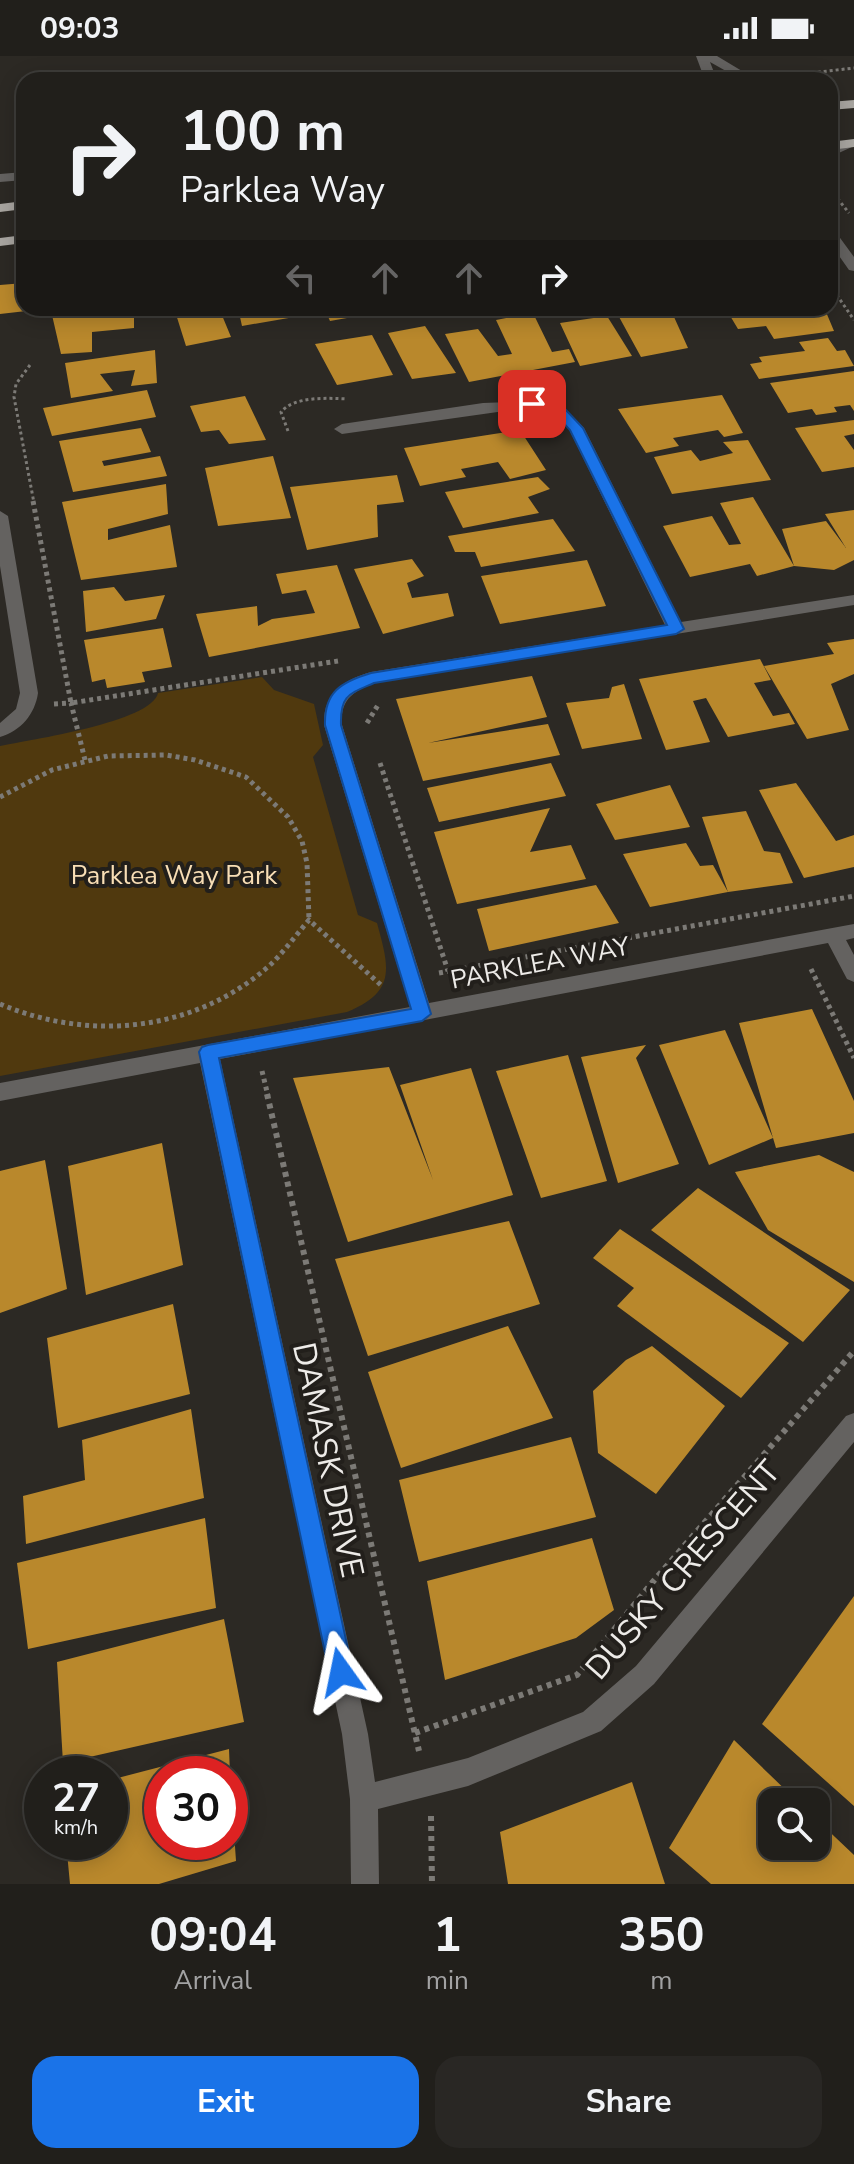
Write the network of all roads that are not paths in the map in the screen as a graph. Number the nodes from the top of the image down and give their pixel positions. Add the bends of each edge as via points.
1 (708, 56) edge
2 (737, 72) edge
3 (838, 245) edge
4 (854, 267) edge
5 (342, 429) dead end
6 (0, 516) edge
7 (854, 600) edge
8 (676, 629) junction
9 (0, 731) edge
10 (844, 933) edge
11 (854, 974) edge
12 (422, 1014) junction
13 (208, 1052) junction
14 (0, 1092) edge
15 (854, 1424) edge
16 (364, 1799) junction
17 (365, 1884) edge

1 - 2 street
3 - 4 street
5 - 8 street via 515,405 561,412 581,436
6 - 9 street via 29,693 18,721
7 - 8 street
8 - 12 street via 371,678 337,697 333,725
10 - 11 street
10 - 12 street, PARKLEA WAY
12 - 13 street, PARKLEA WAY
13 - 14 street, PARKLEA WAY
13 - 16 street, DAMASK DRIVE via 355,1734
15 - 16 street, DUSKY CRESCENT via 645,1675 592,1722 426,1785
16 - 17 street, DAMASK DRIVE

